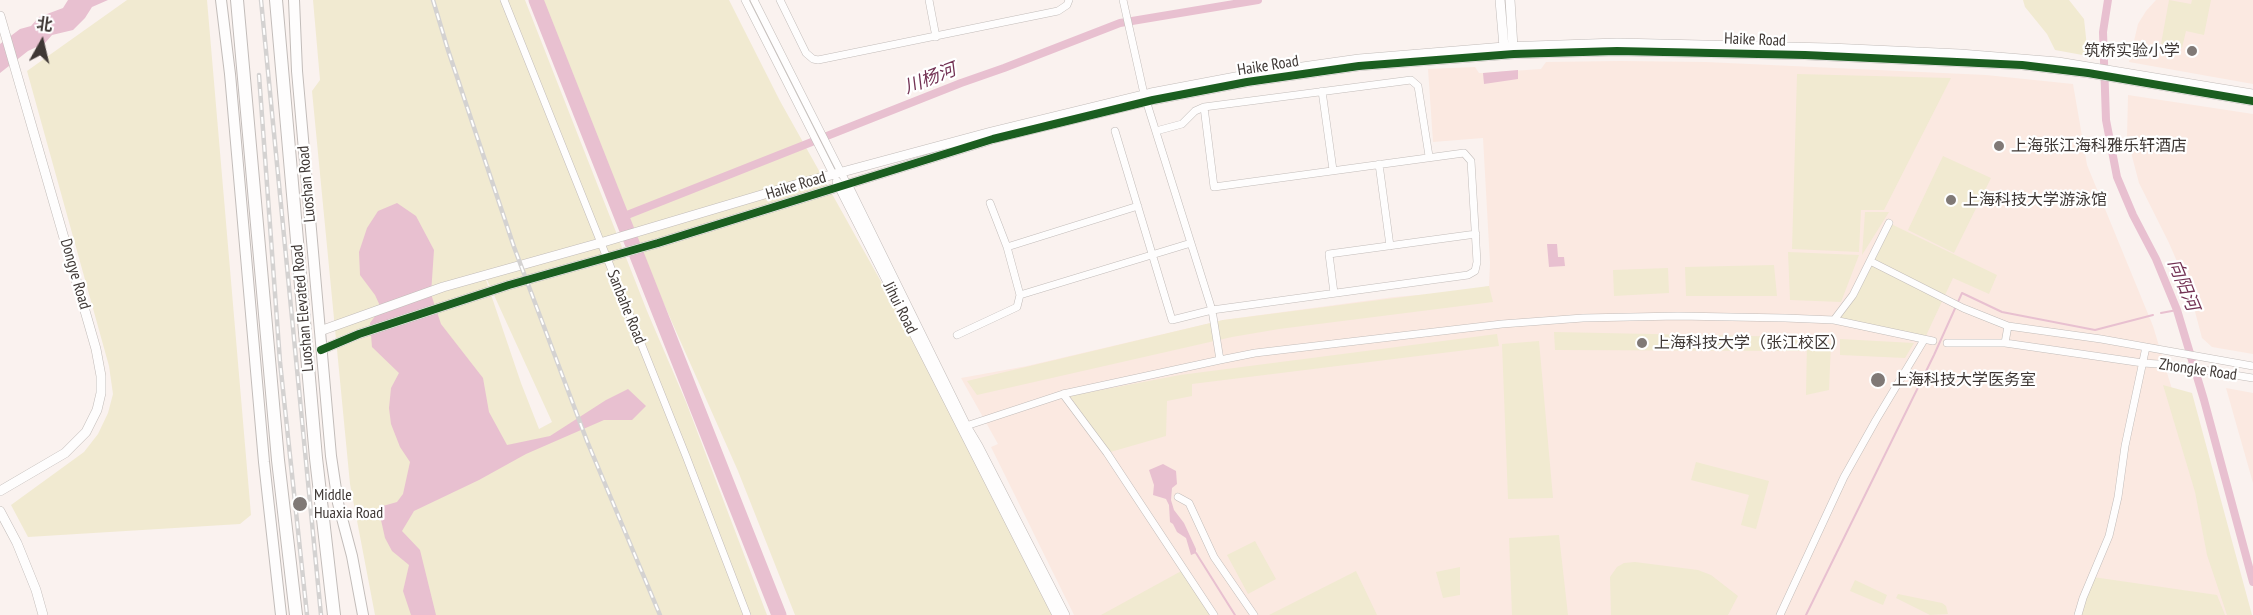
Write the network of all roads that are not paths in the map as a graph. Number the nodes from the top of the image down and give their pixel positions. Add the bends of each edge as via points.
1 (277, 0) edge
2 (294, 0) edge
3 (504, 0) edge
4 (745, 0) edge
5 (754, 0) edge
6 (780, 0) edge
7 (929, 0) edge
8 (1069, 0) edge
9 (1500, 0) edge
10 (1510, 0) edge
11 (221, 1) edge
12 (237, 1) edge
13 (1124, 2) edge
14 (0, 16) edge
15 (936, 37) junction
16 (1509, 49) junction
17 (2134, 77) junction
18 (1322, 91) junction
19 (2253, 94) edge
20 (1145, 98) junction
21 (2253, 101) edge
22 (1204, 107) junction
23 (813, 127) junction
24 (1115, 131) dead end
25 (1155, 131) junction
26 (1429, 156) junction
27 (1379, 164) junction
28 (1333, 171) junction
29 (837, 173) junction
30 (843, 185) junction
31 (990, 203) dead end
32 (1138, 206) junction
33 (1889, 223) dead end
34 (1476, 234) junction
35 (603, 243) junction
36 (1191, 243) junction
37 (1390, 246) junction
38 (1007, 248) junction
39 (1152, 255) junction
40 (608, 257) junction
41 (1870, 261) junction
42 (1334, 293) junction
43 (1020, 295) junction
44 (1212, 310) junction
45 (1834, 320) junction
46 (2008, 326) junction
47 (320, 331) junction
48 (957, 335) dead end
49 (1924, 339) junction
50 (1933, 341) dead end
51 (1947, 343) dead end
52 (2005, 343) junction
53 (2146, 347) junction
54 (321, 350) junction
55 (1220, 360) junction
56 (2143, 363) junction
57 (2253, 366) edge
58 (2253, 378) edge
59 (1063, 394) junction
60 (966, 426) junction
61 (0, 490) edge
62 (1178, 497) dead end
63 (0, 512) edge
64 (285, 529) junction
65 (283, 614) edge
66 (43, 615) edge
67 (296, 615) edge
68 (336, 615) edge
69 (363, 615) edge
70 (747, 615) edge
71 (1057, 615) edge
72 (1065, 615) edge
73 (1214, 615) edge
74 (1254, 615) edge
75 (1780, 615) edge
76 (2078, 615) edge

1 - 68 highway, Luoshan Elevated Road via 323,526
2 - 47 main road, Luoshan Road
3 - 35 street, Sanbahe Road
4 - 23 street, Jihui Road
5 - 23 street, Jihui Road
6 - 15 street via 806,53 813,59
7 - 15 street
8 - 15 street via 1058,11
9 - 16 street
10 - 16 street
11 - 65 main road
12 - 64 highway
13 - 20 street
14 - 61 street, Dongye Road via 101,376 97,410 86,432 65,453
16 - 17 street, Haike Road via 1968,61 2088,69
16 - 20 street, Haike Road via 1313,65
17 - 19 street, Haike Road
17 - 21 street, Haike Road
18 - 22 street
18 - 26 street via 1415,81
18 - 28 street
20 - 25 street
20 - 29 street, Haike Road via 1031,121
20 - 30 street, Haike Road
22 - 25 street via 1182,124
22 - 28 street via 1214,187
23 - 29 street, Jihui Road
24 - 32 street
25 - 36 street
26 - 27 street
26 - 34 street via 1464,153 1470,158
27 - 28 street
27 - 37 street
29 - 30 street, Jihui Road
29 - 35 street, Haike Road
30 - 40 street, Haike Road
30 - 60 street, Jihui Road
30 - 71 street, Jihui Road
31 - 38 street
32 - 38 street
32 - 39 street
33 - 41 street
34 - 37 street
34 - 42 street via 1478,262 1472,273
35 - 40 street, Sanbahe Road
35 - 47 street, Haike Road via 443,287
36 - 39 street
36 - 44 street
37 - 42 street via 1329,254
38 - 43 street
39 - 43 street
39 - 44 street via 1172,320
40 - 54 street, Haike Road via 509,285
40 - 70 street, Sanbahe Road
41 - 45 street via 1853,295
41 - 46 street, Zhongke Road
42 - 44 street
43 - 48 street via 1017,307
44 - 55 street
45 - 49 street
45 - 55 street via 1583,318 1502,324
46 - 52 street
46 - 53 street, Zhongke Road
47 - 54 main road, Luoshan Road
49 - 50 street
49 - 75 street via 1844,477
51 - 52 street, Zhongke Road
52 - 56 street, Zhongke Road
53 - 56 street
53 - 57 street, Zhongke Road
54 - 69 main road, Luoshan Road via 334,483
55 - 59 street
56 - 58 street, Zhongke Road
56 - 76 street via 2109,536
59 - 60 street
59 - 73 street via 1107,453
60 - 72 street, Jihui Road
62 - 74 street via 1189,503 1214,556
63 - 66 street via 17,543
64 - 65 highway
64 - 67 highway

